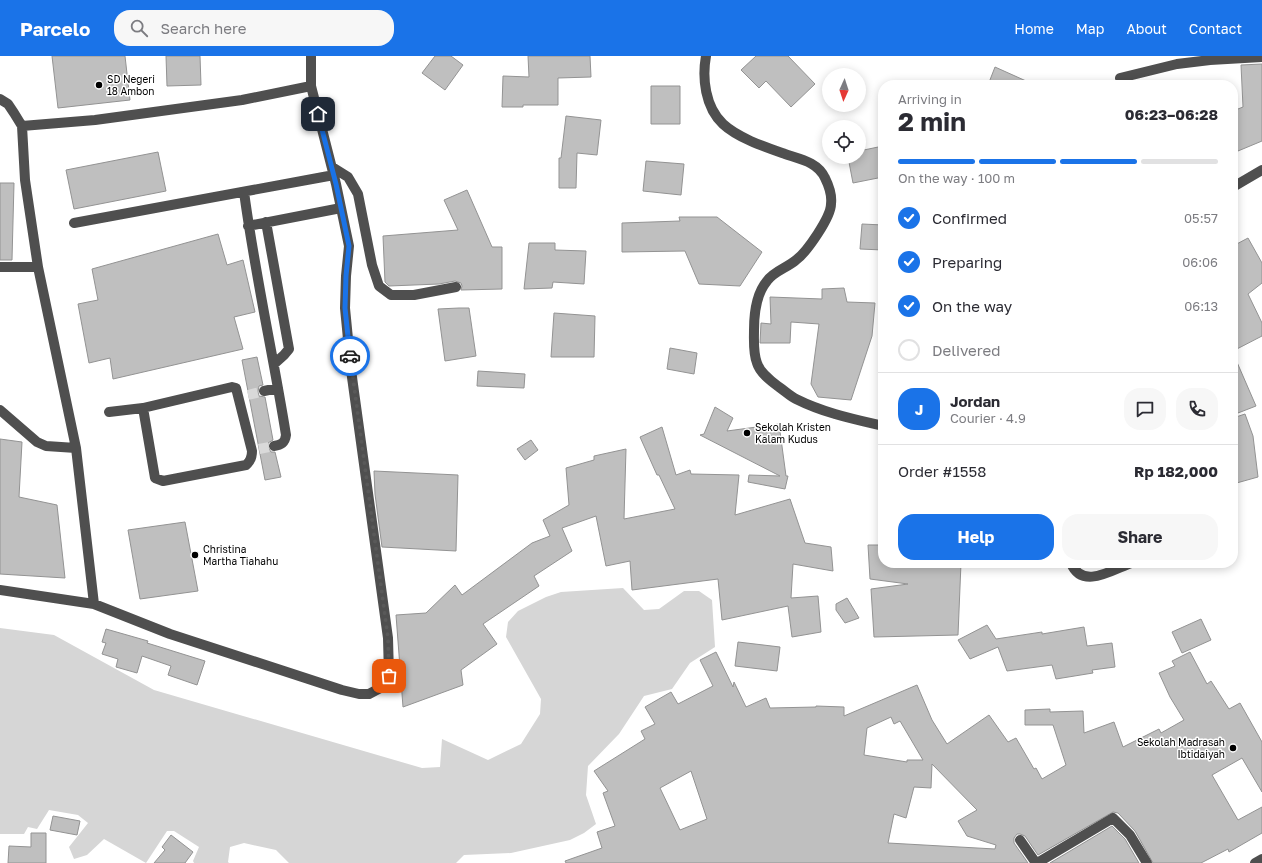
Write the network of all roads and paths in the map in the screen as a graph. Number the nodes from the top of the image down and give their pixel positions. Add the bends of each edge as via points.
1 (311, 56) edge
2 (706, 56) edge
3 (1262, 57) edge
4 (1120, 78) dead end
5 (311, 86) junction
6 (0, 99) edge
7 (22, 126) junction
8 (1262, 170) edge
9 (333, 171) junction
10 (1238, 185) edge
11 (244, 192) junction
12 (341, 208) junction
13 (266, 222) junction
14 (74, 223) dead end
15 (248, 226) junction
16 (0, 267) edge
17 (38, 267) junction
18 (456, 286) dead end
19 (274, 364) junction
20 (278, 388) junction
21 (264, 391) tunnel mouth
22 (142, 408) junction
23 (0, 410) edge
24 (109, 412) dead end
25 (878, 425) edge
26 (274, 446) tunnel mouth
27 (76, 448) junction
28 (1074, 568) edge
29 (1118, 568) edge
30 (0, 590) edge
31 (94, 604) junction
32 (1020, 840) dead end
33 (1262, 859) edge
34 (1037, 863) edge
35 (1147, 863) edge
36 (1255, 863) edge

1 - 5 street
2 - 25 street via 705,87 710,105 722,124 744,138 819,168 829,189 830,209 817,236 808,249 772,275 763,287 754,317 757,364 771,381 796,399 837,415
3 - 4 street via 1177,64
5 - 7 street via 242,100 95,120
5 - 9 street
6 - 7 street via 11,109
7 - 17 street via 25,180
8 - 10 street
9 - 11 street
9 - 12 street
9 - 18 street via 348,177 358,194 372,265 379,286 391,295 414,294
11 - 14 street
11 - 15 street
12 - 13 street
12 - 31 street via 349,246 345,308 351,370 388,638 389,676 384,686 369,694 342,690 170,634
13 - 15 street
13 - 19 street via 289,349
15 - 19 street
16 - 17 street
17 - 27 street
19 - 20 street
20 - 21 street
20 - 26 street via 286,440 281,445
22 - 22 street via 236,388 244,396 255,450 250,462 246,465 159,480 155,478
22 - 24 street
23 - 27 street via 37,442 46,446
27 - 31 street
28 - 29 street via 1078,574 1085,577
30 - 31 street
32 - 34 street
33 - 36 street
34 - 35 street via 1113,818 1130,835

